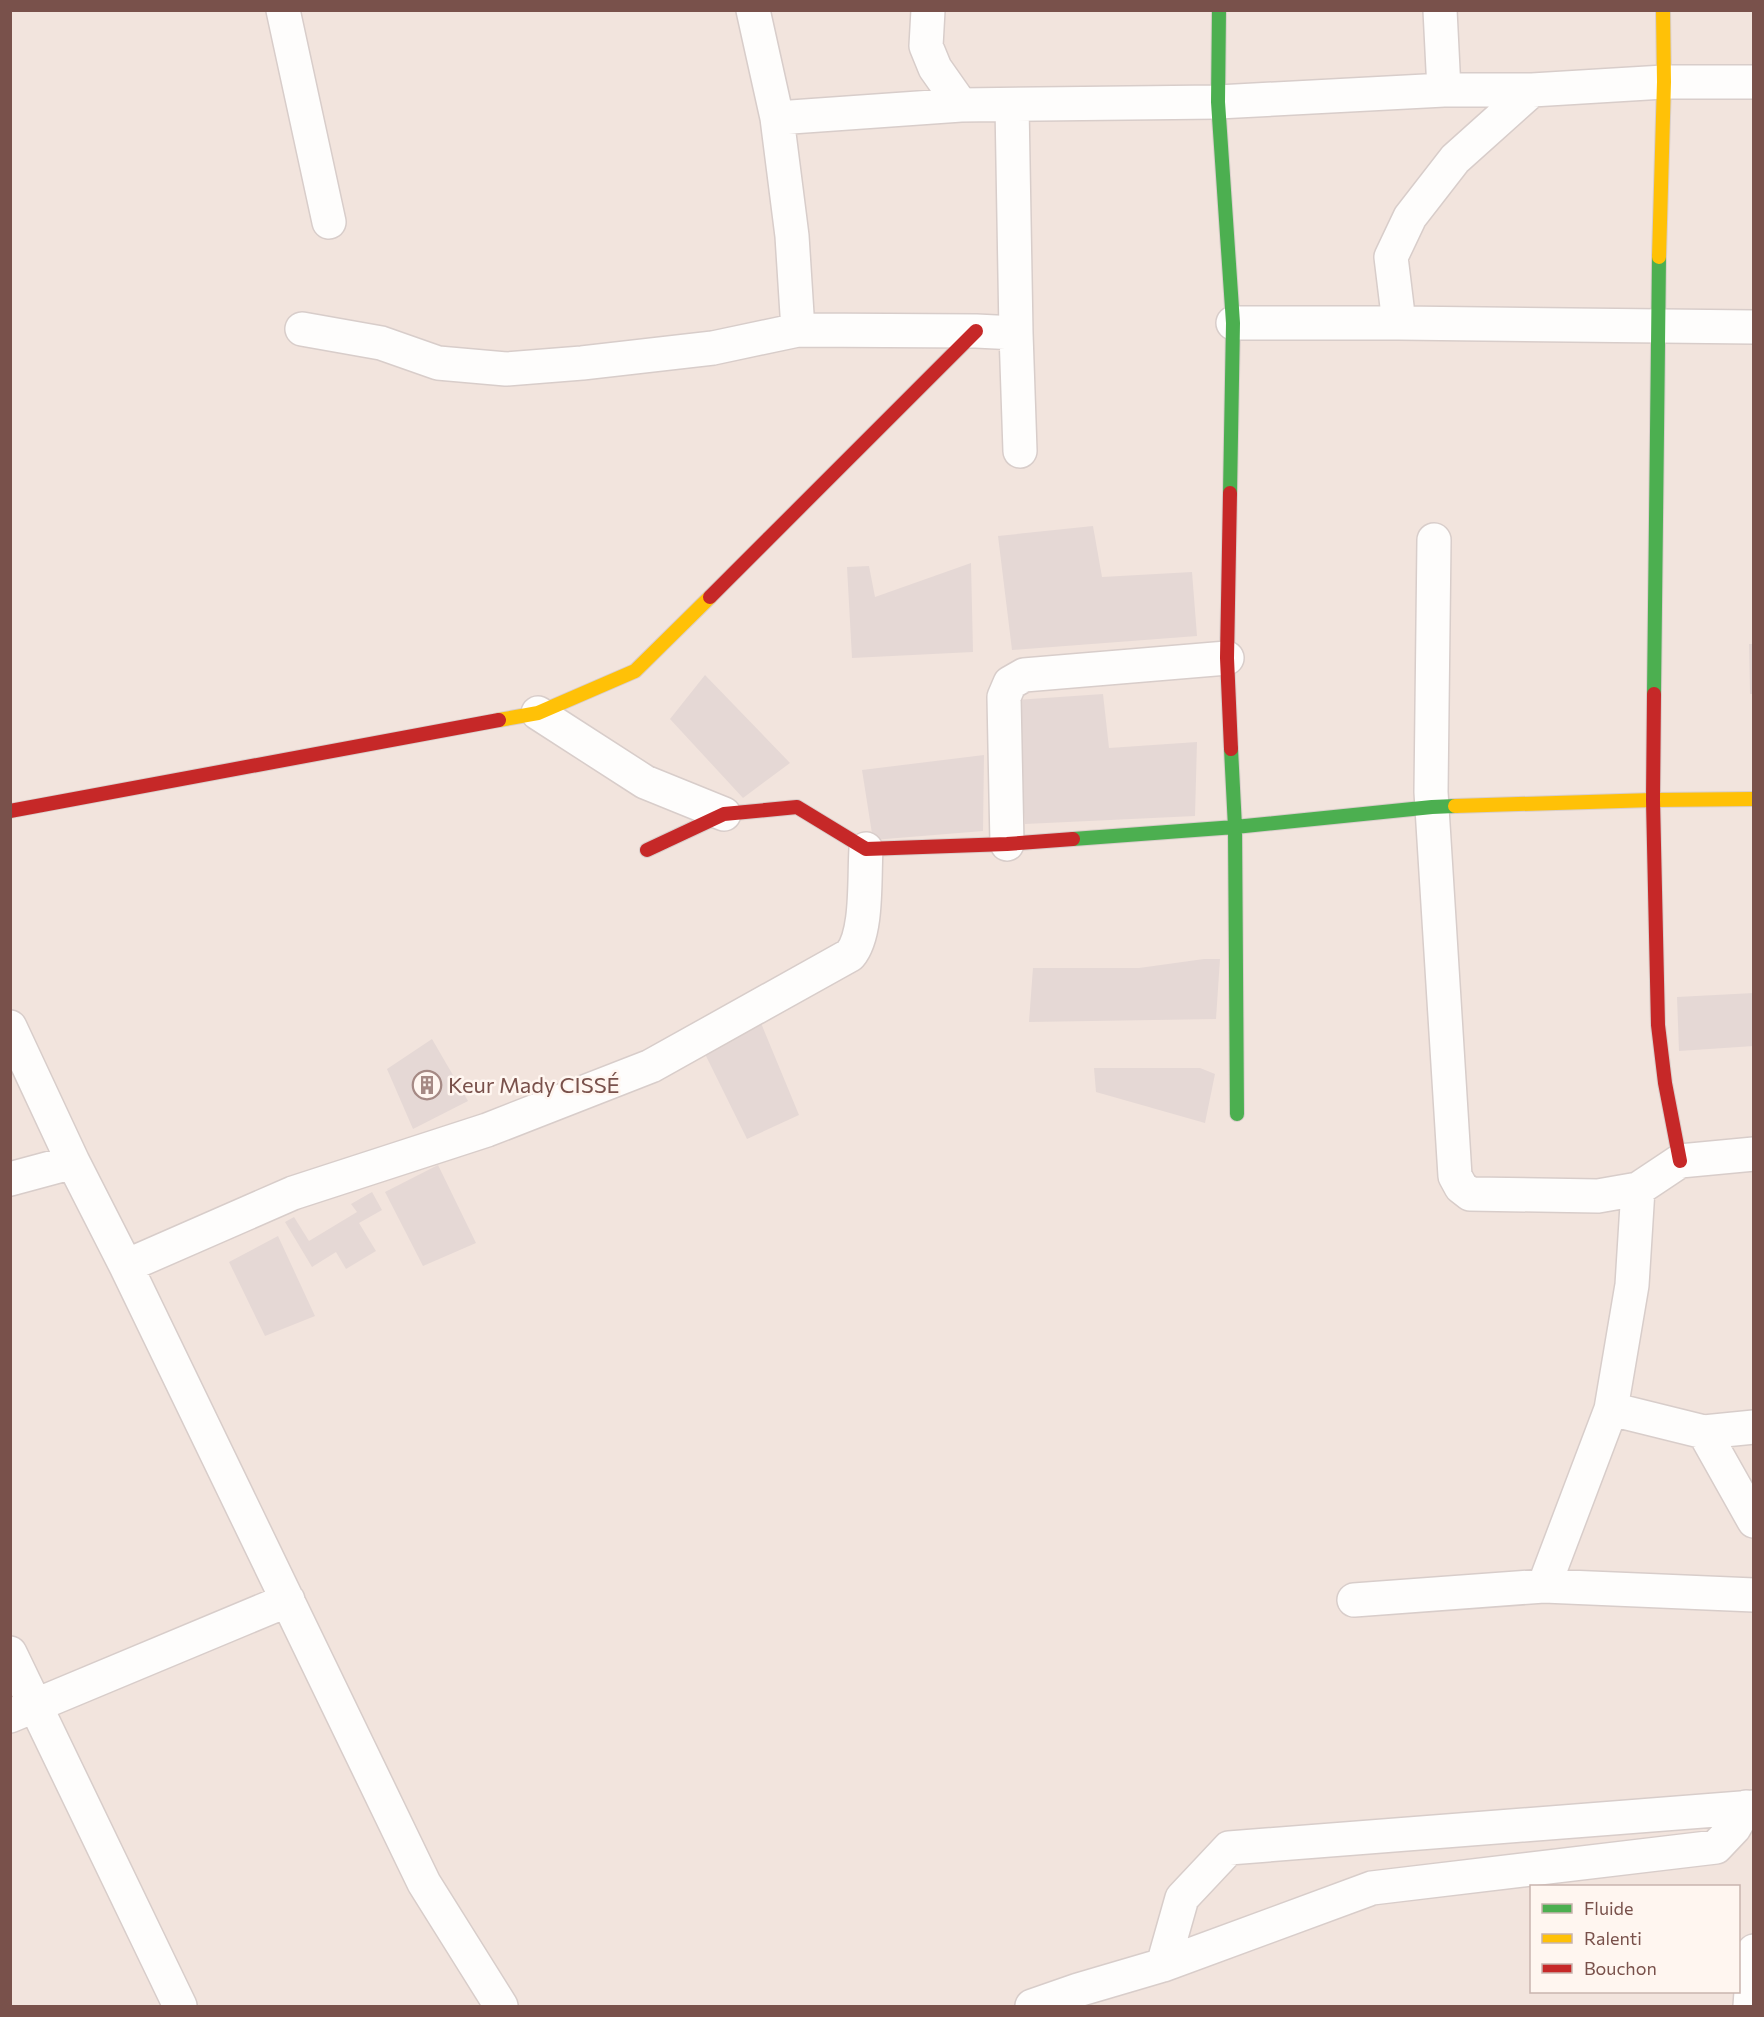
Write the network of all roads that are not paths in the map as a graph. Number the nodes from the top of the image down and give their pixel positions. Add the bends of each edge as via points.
1 (283, 10) edge
2 (753, 10) edge
3 (928, 10) edge
4 (1219, 10) edge
5 (1440, 10) edge
6 (1663, 10) edge
7 (1664, 82) junction
8 (1754, 82) edge
9 (1443, 90) junction
10 (1532, 90) junction
11 (1218, 102) junction
12 (961, 105) junction
13 (1012, 105) junction
14 (777, 118) junction
15 (329, 222) dead end
16 (1233, 323) junction
17 (1399, 323) junction
18 (1657, 327) junction
19 (1754, 327) edge
20 (302, 329) dead end
21 (798, 330) junction
22 (976, 331) junction
23 (1016, 333) junction
24 (1020, 451) dead end
25 (1434, 540) dead end
26 (1227, 658) junction
27 (538, 713) junction
28 (1754, 799) edge
29 (1653, 800) junction
30 (1432, 807) junction
31 (10, 811) edge
32 (724, 814) junction
33 (1235, 827) junction
34 (1007, 844) junction
35 (866, 849) junction
36 (647, 850) dead end
37 (10, 1027) edge
38 (1237, 1114) dead end
39 (1754, 1154) edge
40 (1680, 1161) junction
41 (73, 1162) junction
42 (10, 1179) edge
43 (1638, 1189) junction
44 (126, 1266) junction
45 (1611, 1409) junction
46 (1754, 1427) edge
47 (1704, 1432) junction
48 (1754, 1521) edge
49 (1544, 1586) junction
50 (1754, 1595) edge
51 (288, 1600) junction
52 (1354, 1600) dead end
53 (10, 1653) edge
54 (23, 1710) edge
55 (1750, 1807) edge
56 (1754, 1951) edge
57 (1163, 1965) junction
58 (1082, 1998) edge
59 (180, 2007) edge
60 (501, 2007) edge
61 (1032, 2007) edge
62 (1750, 2007) edge

1 - 15 street
2 - 14 street
3 - 12 street via 926,46 935,68
4 - 11 street
5 - 9 street
6 - 7 street
7 - 8 street
7 - 10 street
7 - 18 street
9 - 10 street
9 - 11 street
10 - 17 street via 1455,159 1410,217 1391,257
11 - 13 street
11 - 16 street
12 - 13 street
12 - 14 street
13 - 23 street
14 - 21 street via 792,236
16 - 17 street
16 - 26 street
17 - 18 street
18 - 19 street
18 - 29 street
20 - 21 street via 381,343 438,363 506,369 712,348
21 - 22 street
22 - 23 street
22 - 27 street via 635,671
23 - 24 street
25 - 30 street
26 - 33 street
26 - 34 street via 1024,675 1010,683 1004,697
27 - 31 street
27 - 32 street via 645,782
28 - 29 street
29 - 30 street
29 - 40 street via 1658,1025
30 - 33 street
30 - 43 street via 1455,1176 1470,1194 1598,1196
32 - 35 street via 797,807
32 - 36 street
33 - 34 street
33 - 38 street
34 - 35 street
35 - 44 street via 861,933 850,956 651,1066 487,1130 293,1193
37 - 41 street
39 - 40 street
40 - 43 street
41 - 42 street
41 - 44 street
43 - 45 street via 1632,1285
44 - 51 street
45 - 47 street
45 - 49 street
46 - 47 street
47 - 48 street
49 - 50 street
49 - 52 street
51 - 54 street
51 - 60 street via 424,1883
53 - 54 street
54 - 59 street
55 - 57 street via 1716,1847 1372,1888
55 - 57 street via 1229,1848 1182,1898
56 - 62 street
57 - 58 street
58 - 61 street

